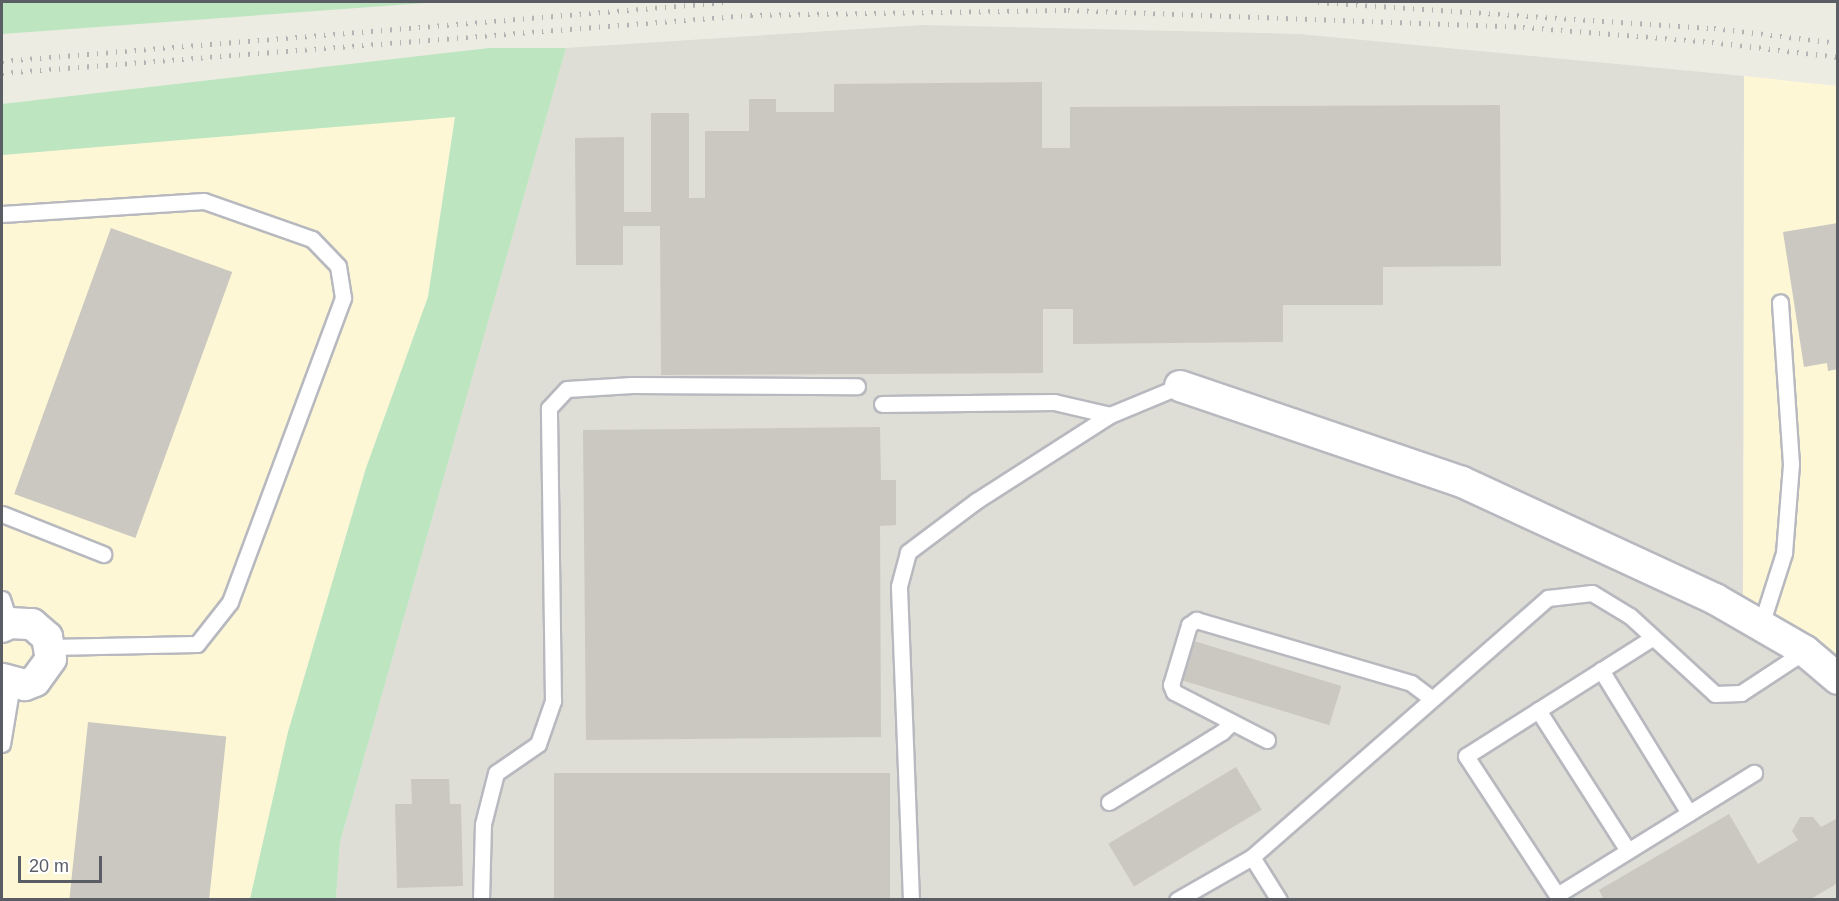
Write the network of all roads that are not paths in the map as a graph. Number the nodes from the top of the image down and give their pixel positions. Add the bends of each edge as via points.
1 (2, 214) edge
2 (1780, 302) dead end
3 (857, 386) dead end
4 (1180, 386) joint
5 (882, 404) dead end
6 (1110, 415) junction
7 (2, 514) edge
8 (103, 554) dead end
9 (4, 616) edge
10 (1761, 625) junction
11 (1652, 638) junction
12 (50, 648) junction
13 (1805, 651) junction
14 (1601, 670) junction
15 (1838, 679) edge
16 (7, 682) edge
17 (1431, 698) junction
18 (1538, 710) junction
19 (1232, 722) junction
20 (1267, 740) dead end
21 (2, 744) edge
22 (1754, 773) dead end
23 (1109, 802) dead end
24 (1689, 813) junction
25 (1628, 851) junction
26 (1252, 857) junction
27 (481, 900) edge
28 (911, 900) edge
29 (1177, 900) edge
30 (1279, 900) edge

1 - 12 lane via 204,201 312,239 338,266 343,298 230,602 197,644
2 - 10 lane via 1791,464 1784,553
3 - 27 lane via 632,385 567,389 549,408 553,701 538,744 496,773 483,824
4 - 6 lane
4 - 10 street via 1462,482 1715,599
5 - 6 lane via 1054,402
6 - 28 lane via 976,501 908,552 899,586
7 - 8 lane
9 - 12 street via 32,624 47,637
10 - 13 street
11 - 13 lane via 1715,694 1741,693 1760,684
11 - 14 lane
11 - 17 lane via 1630,616 1592,593 1548,598
12 - 16 street via 51,659 43,674 25,685
13 - 15 street
14 - 18 lane
14 - 24 lane
16 - 21 lane
17 - 19 lane via 1411,683 1196,620 1189,625 1171,685 1182,697
17 - 26 lane
18 - 25 lane
18 - 25 lane via 1466,756 1557,895
19 - 20 lane
19 - 23 lane
22 - 24 lane
24 - 25 lane
26 - 29 lane
26 - 30 lane

